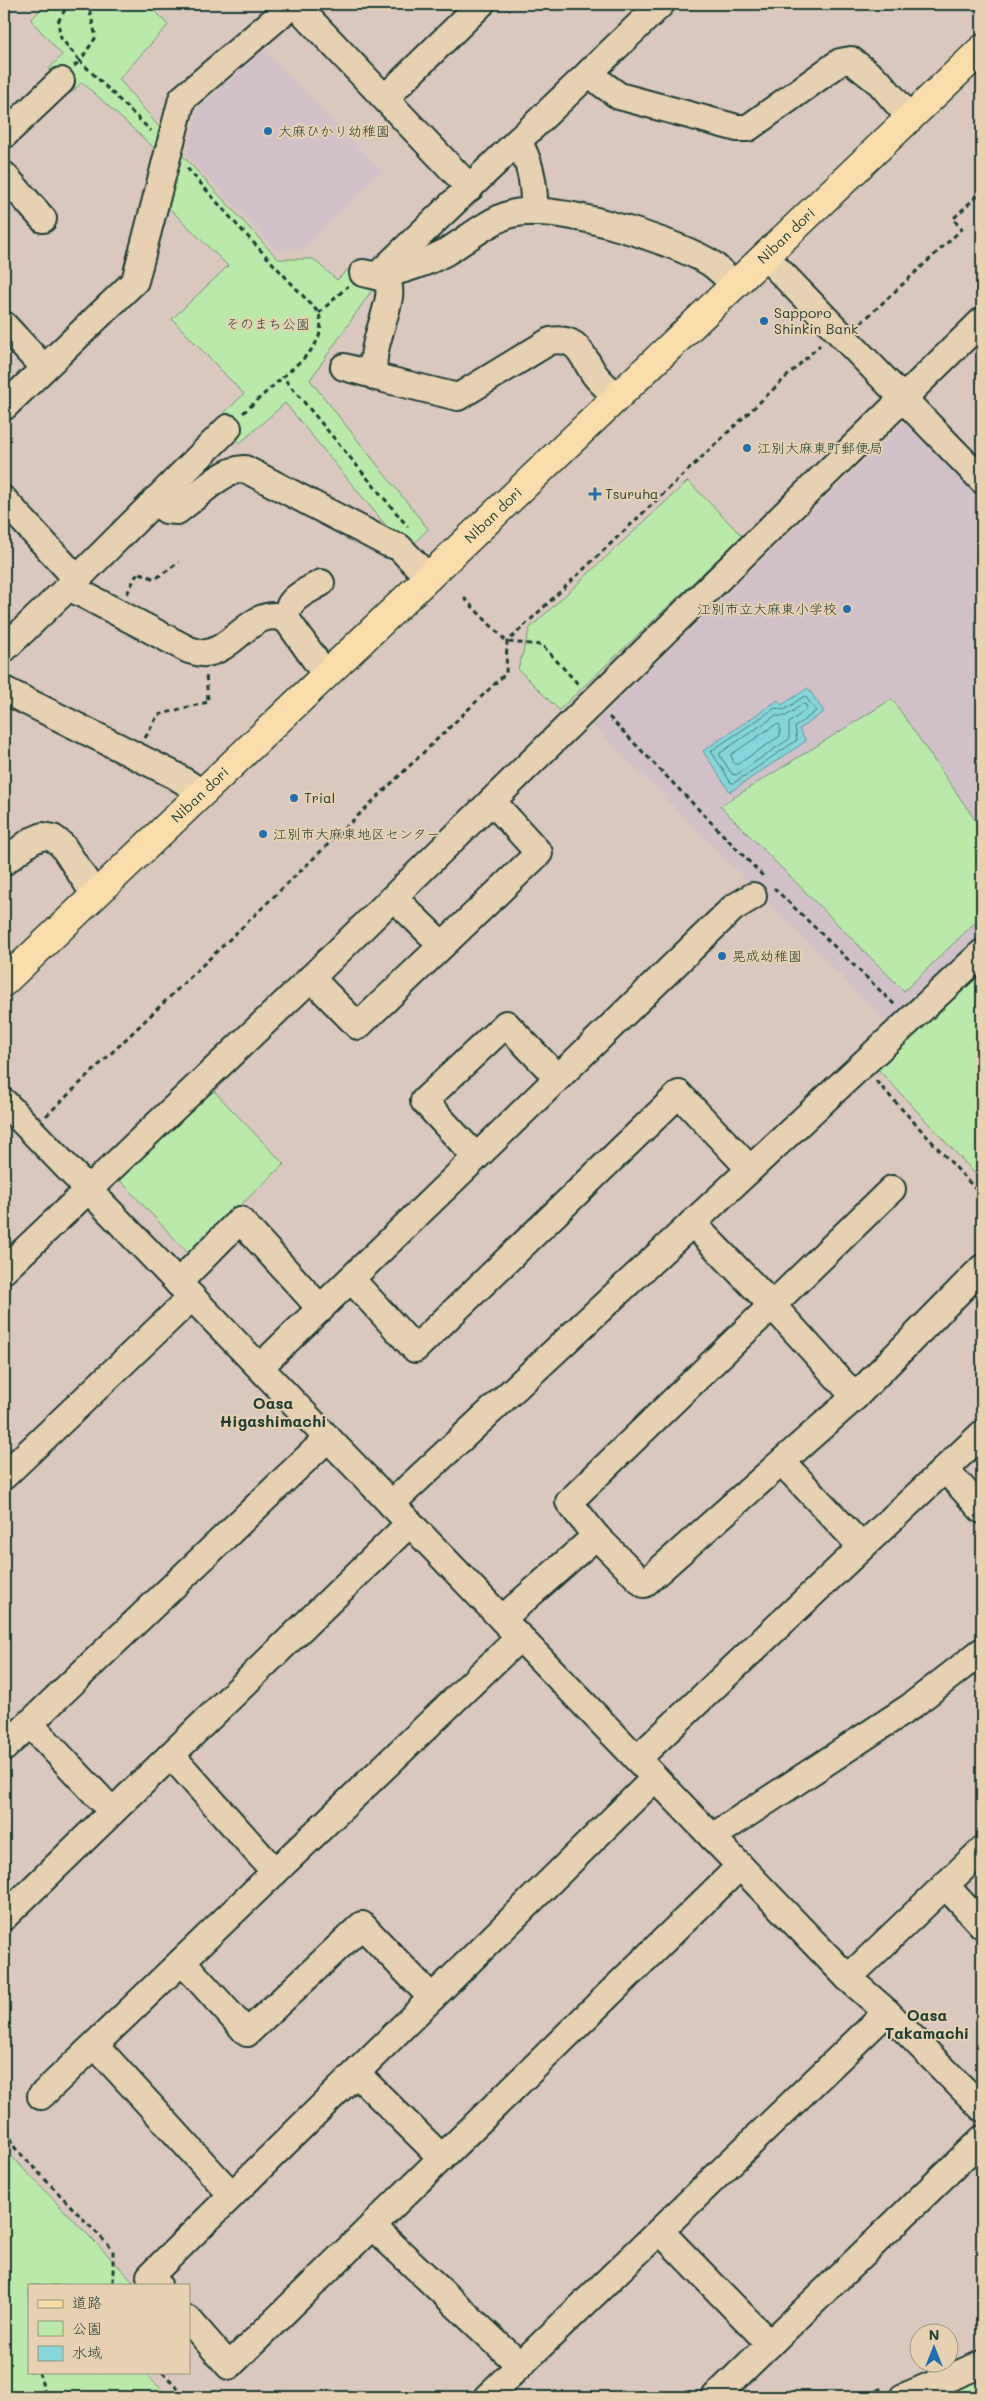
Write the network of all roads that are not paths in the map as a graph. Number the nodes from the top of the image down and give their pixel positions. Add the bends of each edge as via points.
1 (294, 4) edge
2 (481, 4) edge
3 (661, 4) edge
4 (982, 49) edge
5 (591, 71) junction
6 (61, 81) road end
7 (384, 98) junction
8 (910, 118) junction
9 (4, 135) edge
10 (518, 141) junction
11 (4, 175) edge
12 (470, 188) junction
13 (534, 212) junction
14 (43, 218) dead end
15 (765, 256) junction
16 (370, 275) junction
17 (735, 285) junction
18 (4, 325) edge
19 (980, 326) edge
20 (344, 367) dead end
21 (44, 368) junction
22 (373, 368) junction
23 (617, 397) junction
24 (902, 399) junction
25 (4, 407) edge
26 (236, 468) junction
27 (982, 480) edge
28 (4, 500) edge
29 (155, 500) junction
30 (428, 577) junction
31 (73, 583) junction
32 (321, 583) dead end
33 (288, 620) junction
34 (4, 649) edge
35 (326, 675) junction
36 (4, 690) edge
37 (200, 796) junction
38 (492, 801) junction
39 (4, 862) edge
40 (762, 885) road end
41 (96, 895) junction
42 (394, 898) junction
43 (442, 945) junction
44 (982, 953) edge
45 (311, 978) junction
46 (4, 982) edge
47 (558, 1078) junction
48 (4, 1102) edge
49 (476, 1157) junction
50 (750, 1169) junction
51 (88, 1189) junction
52 (892, 1189) dead end
53 (692, 1223) junction
54 (982, 1268) edge
55 (4, 1270) edge
56 (351, 1279) junction
57 (185, 1290) junction
58 (772, 1305) junction
59 (321, 1308) junction
60 (260, 1367) junction
61 (855, 1397) junction
62 (982, 1434) edge
63 (328, 1438) junction
64 (782, 1462) junction
65 (945, 1469) junction
66 (4, 1476) edge
67 (391, 1504) junction
68 (982, 1510) edge
69 (410, 1523) junction
70 (596, 1536) junction
71 (862, 1547) junction
72 (511, 1628) junction
73 (982, 1651) edge
74 (29, 1724) junction
75 (4, 1748) edge
76 (171, 1755) junction
77 (637, 1759) junction
78 (655, 1778) junction
79 (112, 1811) junction
80 (712, 1837) junction
81 (982, 1850) edge
82 (740, 1866) junction
83 (275, 1872) junction
84 (945, 1885) junction
85 (4, 1917) edge
86 (982, 1925) edge
87 (182, 1961) junction
88 (848, 1978) junction
89 (432, 1998) junction
90 (887, 2012) junction
91 (95, 2044) junction
92 (356, 2073) junction
93 (41, 2096) dead end
94 (982, 2108) edge
95 (982, 2139) edge
96 (442, 2158) junction
97 (232, 2195) junction
98 (372, 2226) junction
99 (660, 2231) junction
100 (157, 2284) edge
101 (190, 2321) edge
102 (770, 2344) junction
103 (982, 2364) edge
104 (520, 2365) junction
105 (487, 2397) edge
106 (715, 2397) edge
107 (903, 2397) edge

1 - 7 street
1 - 21 street via 182,100 135,281
2 - 7 street
3 - 5 street
4 - 8 main road, Niban dori
5 - 8 street via 619,96 737,128 748,128 840,62 851,60 880,82
5 - 10 street
6 - 9 street
7 - 12 street
8 - 15 main road, Niban dori
10 - 12 street
10 - 13 street via 526,155 532,178
11 - 14 street
12 - 16 street
13 - 16 street via 506,215 416,267
13 - 17 street via 612,225 652,239 711,263
15 - 17 main road, Niban dori
15 - 24 street
16 - 22 street via 388,281 389,296
17 - 23 main road, Niban dori
18 - 21 street
19 - 24 street
20 - 22 street via 366,373
21 - 25 street
22 - 23 street via 376,377 458,397 550,341 562,338 576,344 596,377
23 - 30 main road, Niban dori
24 - 27 street
24 - 38 street
26 - 29 street via 177,511 166,510
26 - 29 street via 236,452 224,431
26 - 30 street via 245,469 387,544 399,547
28 - 31 street
29 - 31 street
30 - 35 main road, Niban dori
31 - 33 street via 117,612 189,650 204,654 216,650 261,619 281,616
31 - 34 street
32 - 33 street via 291,602
33 - 35 street
35 - 37 main road, Niban dori
36 - 37 street via 190,785
37 - 41 main road, Niban dori
38 - 42 street
38 - 43 street via 539,853
39 - 41 street via 31,841 43,836 53,838 62,845
40 - 47 street via 733,908
41 - 46 main road, Niban dori
42 - 43 street
42 - 45 street
43 - 45 street via 358,1026
44 - 50 street
45 - 51 street
47 - 49 street
47 - 49 street via 506,1024 424,1101
48 - 51 street
49 - 56 street
50 - 53 street
50 - 56 street via 679,1094 415,1348
51 - 55 street
51 - 57 street
52 - 58 street
53 - 58 street
53 - 67 street
54 - 61 street
56 - 59 street
57 - 59 street via 240,1220
57 - 60 street
57 - 66 street
58 - 61 street
58 - 70 street via 570,1502
59 - 60 street
60 - 63 street
61 - 64 street
62 - 65 street
63 - 67 street
63 - 74 street
64 - 70 street via 644,1584
64 - 71 street
65 - 68 street
65 - 71 street
67 - 69 street
69 - 72 street
69 - 76 street
70 - 72 street
71 - 77 street
72 - 77 street
72 - 83 street
73 - 80 street via 910,1706
74 - 75 street
74 - 79 street
76 - 79 street
76 - 83 street
77 - 78 street
78 - 80 street
78 - 89 street
79 - 85 street
80 - 82 street
81 - 84 street
82 - 88 street
82 - 96 street
83 - 87 street
84 - 86 street
84 - 88 street
87 - 89 street via 247,2033 362,1926
87 - 91 street
88 - 90 street
89 - 92 street
90 - 94 street
90 - 99 street
91 - 93 street
91 - 97 street
92 - 96 street
92 - 97 street
95 - 102 street
96 - 98 street
97 - 100 street via 150,2276
98 - 101 street via 229,2366
98 - 104 street
99 - 102 street
99 - 104 street
102 - 106 street
103 - 107 street
104 - 105 street

